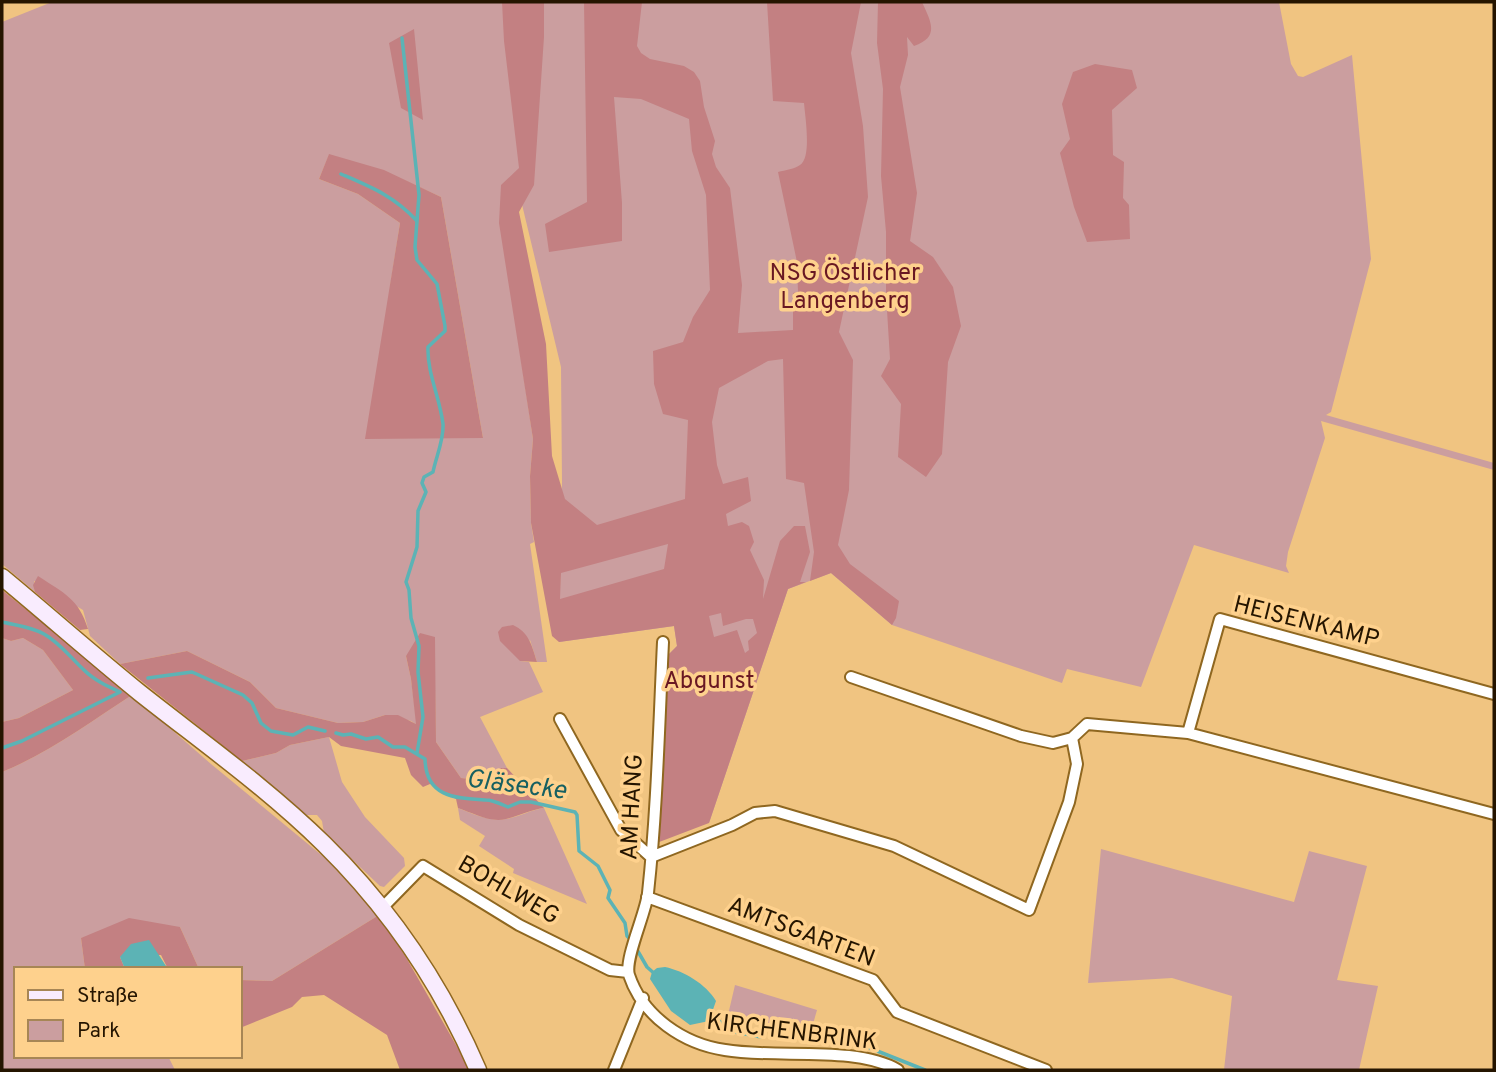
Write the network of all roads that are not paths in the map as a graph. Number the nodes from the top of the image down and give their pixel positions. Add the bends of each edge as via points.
1 (2, 577) edge
2 (663, 642) dead end
3 (851, 677) dead end
4 (1494, 694) edge
5 (561, 719) dead end
6 (1188, 733) junction
7 (1072, 738) junction
8 (1494, 814) edge
9 (651, 857) junction
10 (647, 897) junction
11 (382, 908) junction
12 (628, 972) junction
13 (643, 998) junction
14 (478, 1070) edge
15 (614, 1070) edge
16 (898, 1070) edge
17 (1046, 1070) edge

1 - 11 main road via 295,818
2 - 9 street, AM HANG
3 - 7 street via 1021,736 1053,743
4 - 6 street, HEISENKAMP via 1220,619
5 - 9 street via 621,830
6 - 7 street via 1087,724
6 - 8 street
7 - 9 street via 1077,764 1069,802 1029,910 894,846 775,811 755,813
9 - 10 street, AM HANG
10 - 12 street, AM HANG
10 - 17 street, AMTSGARTEN via 873,980 897,1012
11 - 12 street, BOHLWEG via 423,866 519,925 610,970
11 - 14 main road via 440,996
12 - 13 street, KIRCHENBRINK
13 - 15 street
13 - 16 street, KIRCHENBRINK via 672,1032 696,1044 761,1055 864,1059

